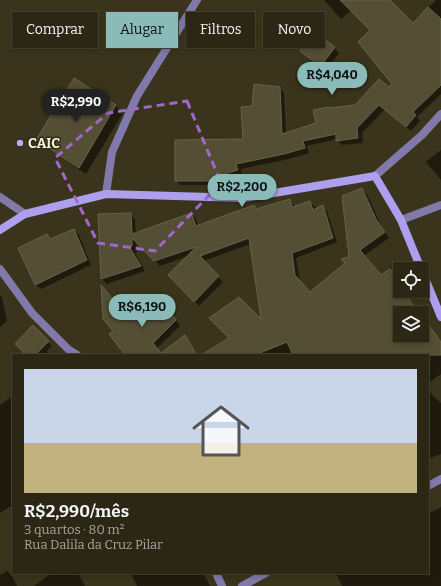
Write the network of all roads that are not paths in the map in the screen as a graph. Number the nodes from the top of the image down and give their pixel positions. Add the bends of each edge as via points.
1 (197, 0) edge
2 (441, 114) edge
3 (375, 176) junction
4 (106, 194) junction
5 (0, 197) edge
6 (441, 205) edge
7 (25, 214) junction
8 (401, 220) junction
9 (0, 230) edge
10 (419, 262) edge
11 (0, 269) edge
12 (429, 287) edge
13 (441, 317) edge
14 (76, 354) edge
15 (441, 479) edge
16 (429, 485) edge
17 (216, 574) edge
18 (264, 574) edge
19 (222, 586) edge
20 (242, 586) edge

1 - 4 street via 136,96 112,152
2 - 3 street via 422,135
3 - 4 street via 244,198
3 - 8 street
4 - 7 street
5 - 7 street
6 - 8 street
7 - 9 street
8 - 10 street
11 - 14 street via 32,313
12 - 13 street
15 - 16 street
17 - 19 street
18 - 20 street

